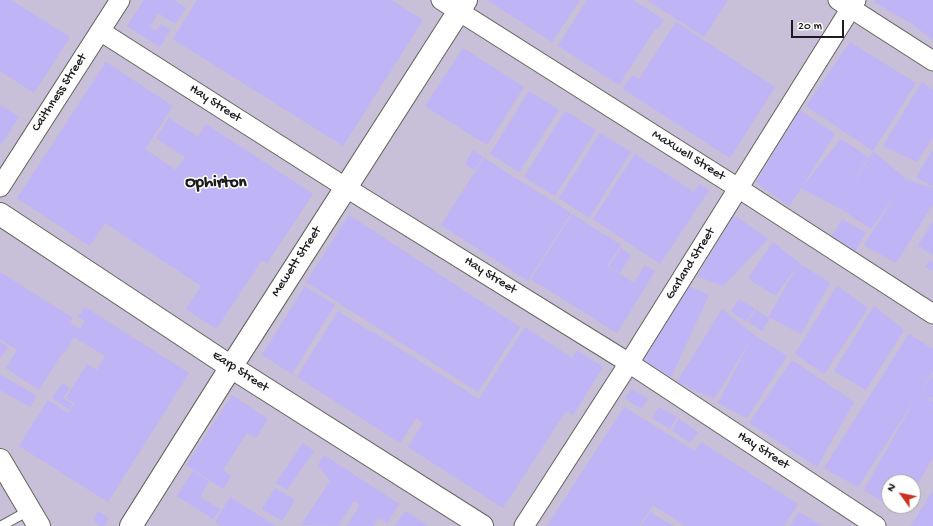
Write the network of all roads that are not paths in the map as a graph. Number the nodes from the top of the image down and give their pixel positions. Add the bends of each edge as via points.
1 (120, 0) edge
2 (848, 3) edge
3 (455, 4) edge
4 (100, 31) junction
5 (933, 61) edge
6 (0, 187) edge
7 (345, 187) junction
8 (738, 188) junction
9 (0, 214) edge
10 (933, 314) edge
11 (629, 363) junction
12 (231, 366) junction
13 (0, 460) edge
14 (34, 518) edge
15 (1, 526) edge
16 (131, 526) edge
17 (482, 526) edge
18 (524, 526) edge
19 (876, 526) edge

1 - 4 street, Caithness Street
2 - 5 street
2 - 8 street, Garland Street
3 - 7 street, Mewett Street
3 - 8 street, Maxwell Street
4 - 6 street, Caithness Street
4 - 7 street, Hay Street
7 - 11 street, Hay Street
7 - 12 street, Mewett Street
8 - 10 street, Maxwell Street
8 - 11 street, Garland Street
9 - 12 street, Earp Street
11 - 18 street, Garland Street
11 - 19 street, Hay Street
12 - 16 street, Mewett Street
12 - 17 street, Earp Street
13 - 14 street
14 - 15 lane

